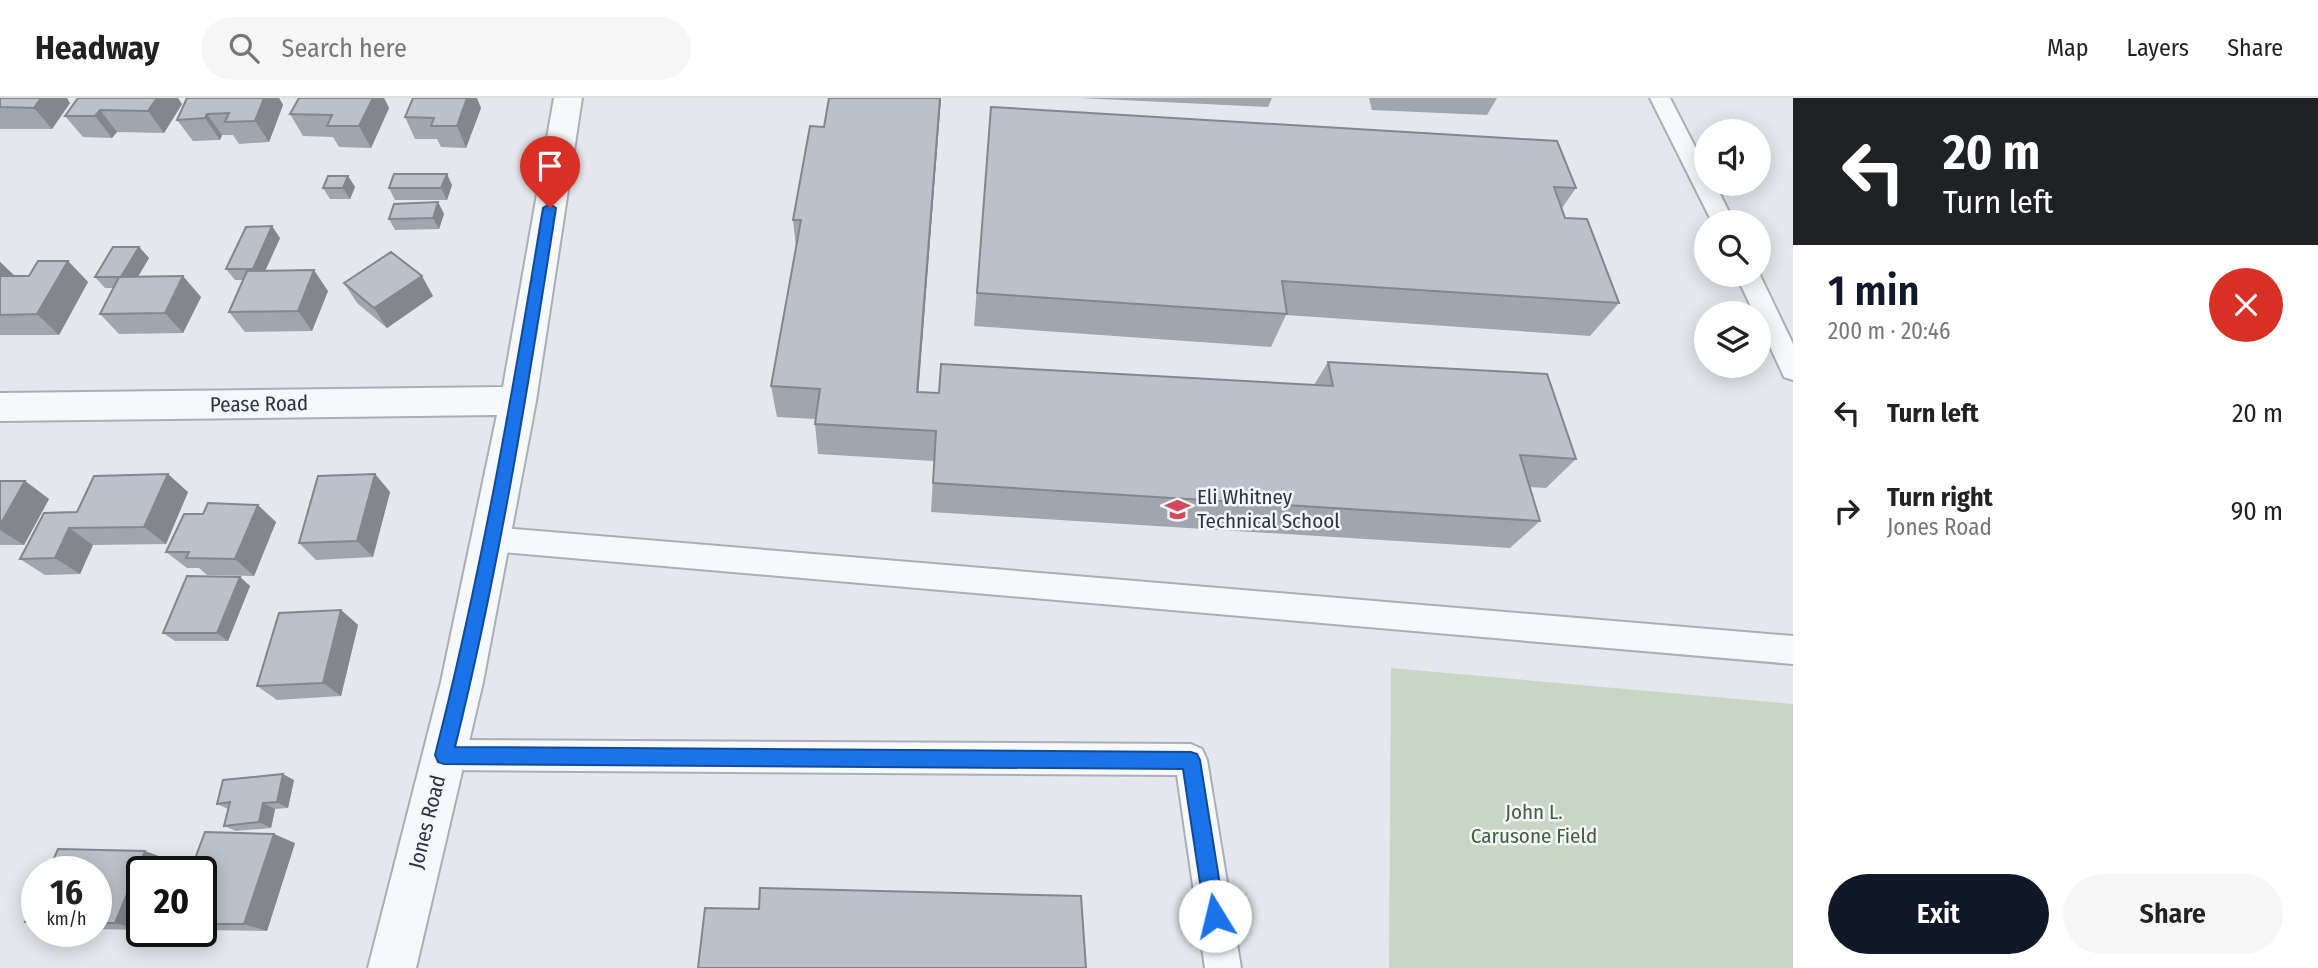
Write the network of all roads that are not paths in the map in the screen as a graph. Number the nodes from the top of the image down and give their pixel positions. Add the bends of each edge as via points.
1 (568, 98) edge
2 (1660, 98) edge
3 (1717, 210) edge
4 (1754, 287) edge
5 (1793, 370) edge
6 (519, 401) junction
7 (0, 407) edge
8 (491, 539) junction
9 (1793, 650) edge
10 (444, 755) junction
11 (392, 968) edge
12 (1223, 968) edge

1 - 6 street, Jones Road
2 - 3 lane
4 - 5 lane
6 - 7 street, Pease Road
6 - 8 street, Jones Road
8 - 9 lane
8 - 10 street, Jones Road
10 - 11 street, Jones Road
10 - 12 lane via 1191,760

